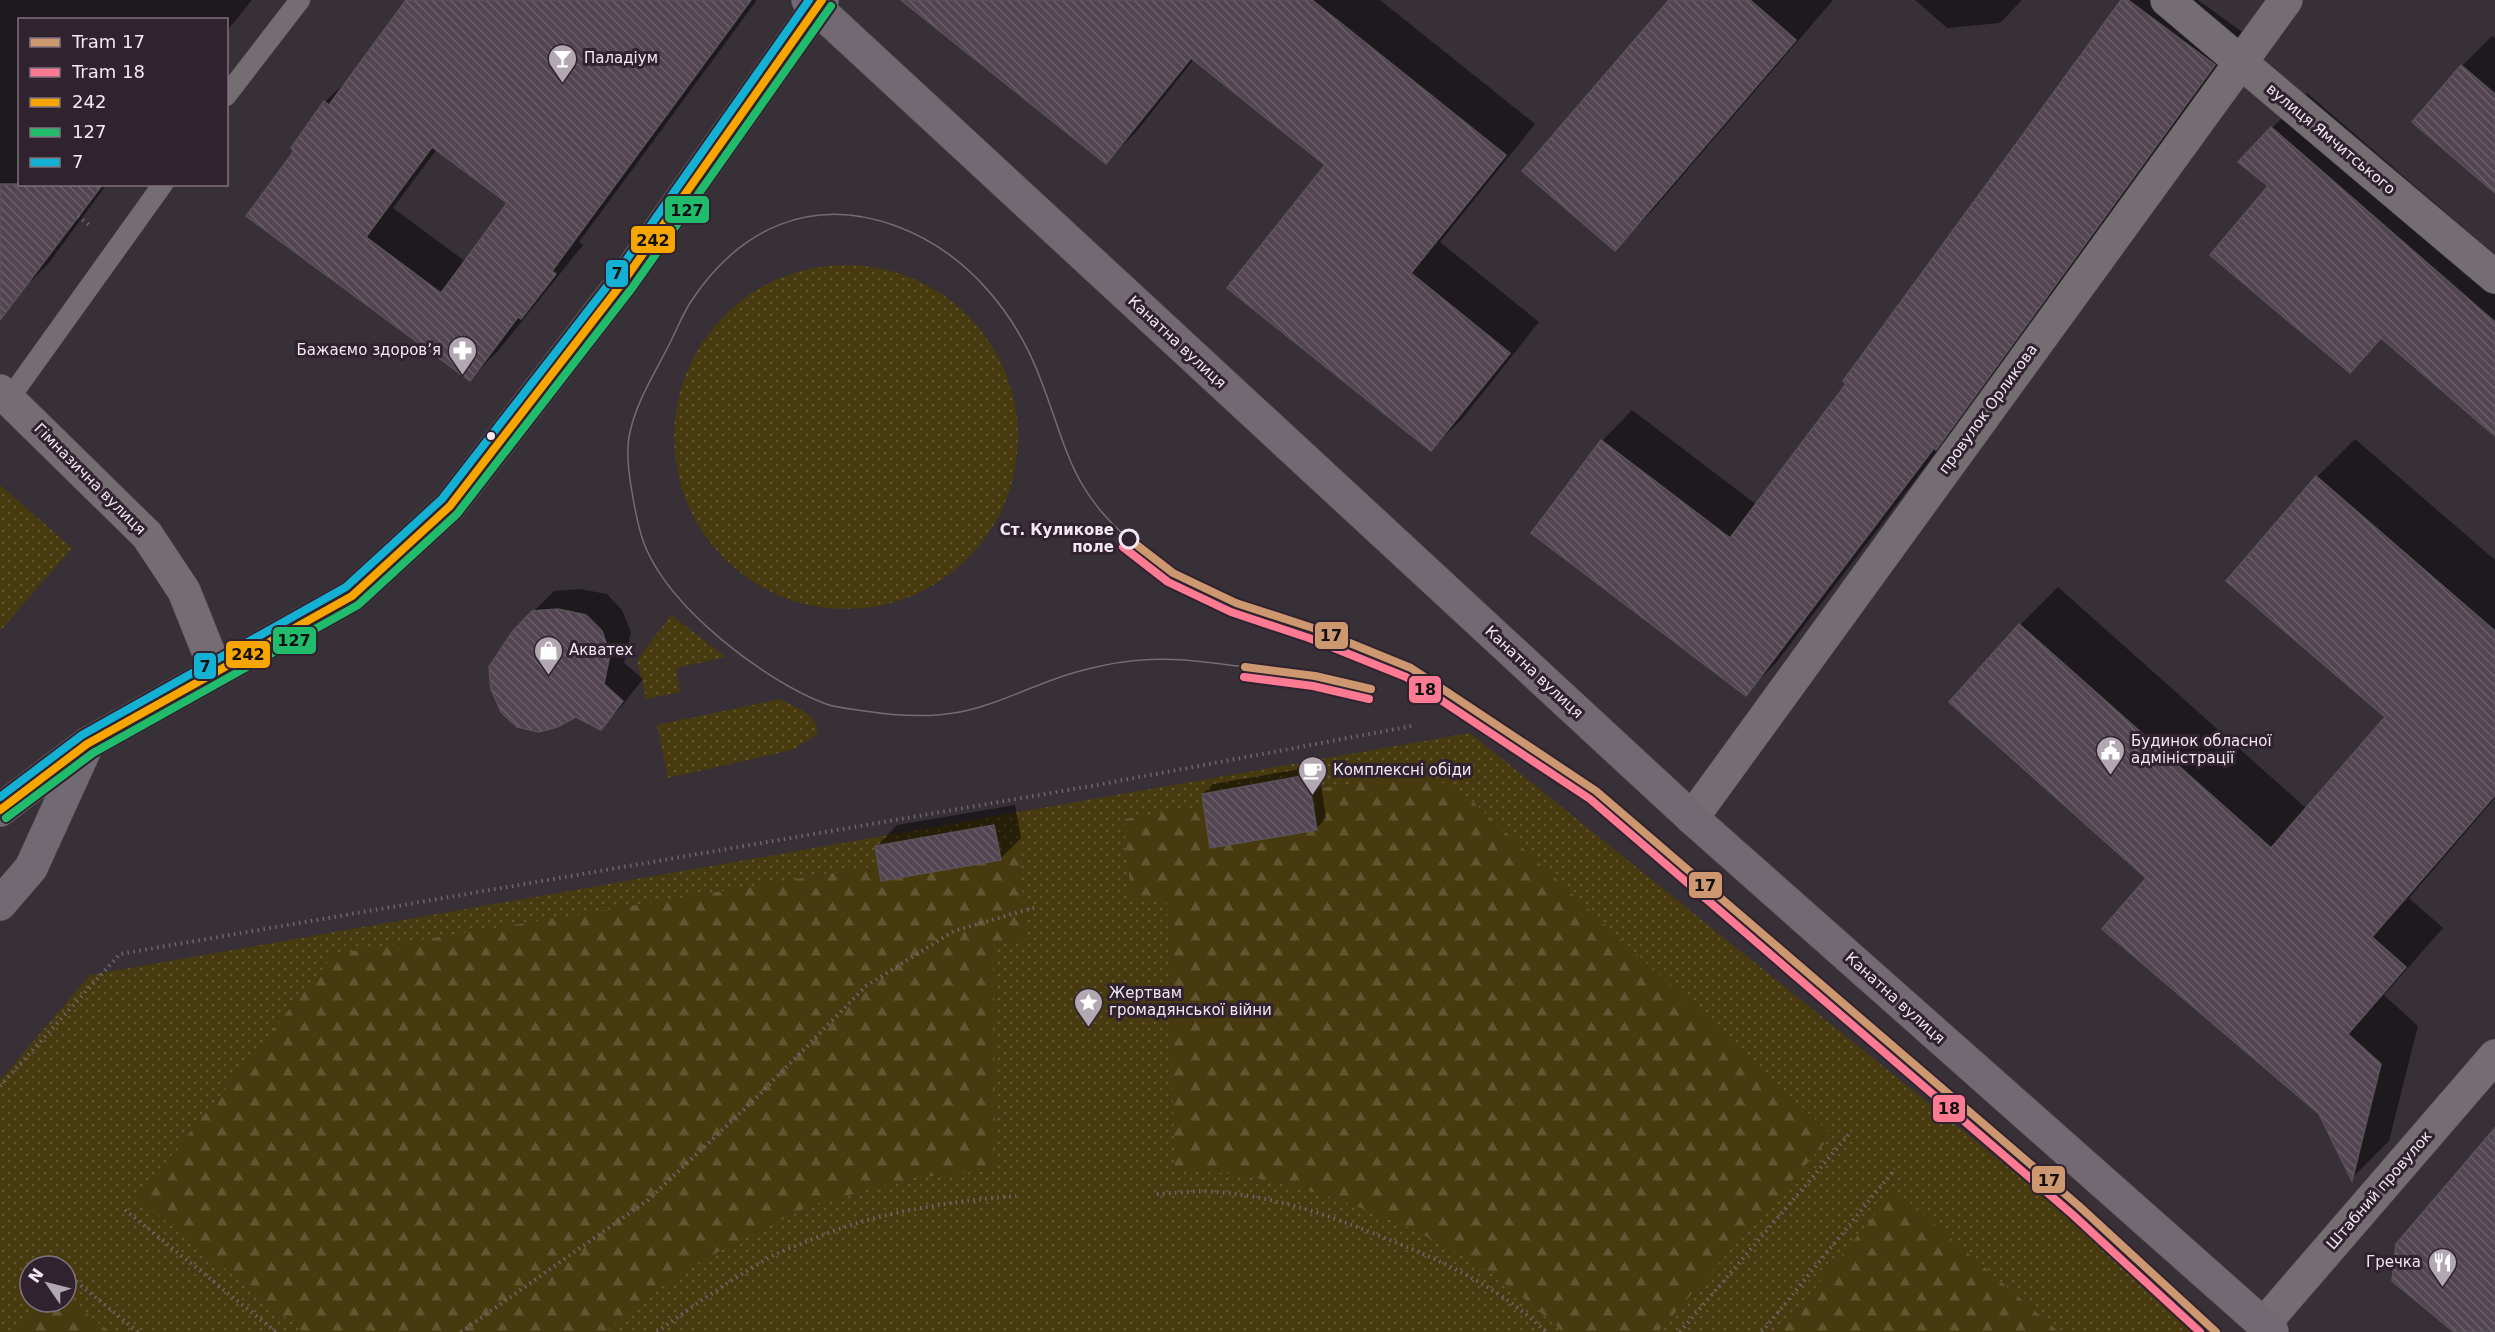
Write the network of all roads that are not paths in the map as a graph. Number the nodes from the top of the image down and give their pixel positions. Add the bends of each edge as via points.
1 (300, 0) edge
2 (2167, 0) edge
3 (2286, 0) edge
4 (816, 3) edge
5 (2239, 62) junction
6 (228, 93) edge
7 (162, 186) edge
8 (2495, 277) edge
9 (5, 395) edge
10 (216, 671) junction
11 (87, 744) junction
12 (0, 810) edge
13 (1692, 818) junction
14 (0, 904) edge
15 (2495, 1056) edge
16 (2267, 1328) edge

1 - 6 lane
2 - 5 street, вулиця Ямчитського
3 - 5 street, провулок Орликова
4 - 10 main road via 623,282 450,506 352,596
4 - 13 main road, Канатна вулиця
5 - 8 street, вулиця Ямчитського
5 - 13 street, провулок Орликова
7 - 9 lane
9 - 10 street, Гімназична вулиця via 147,535 184,591
10 - 11 main road
11 - 12 main road
11 - 14 main road via 31,868
13 - 16 main road, Канатна вулиця
15 - 16 street, Штабний провулок

